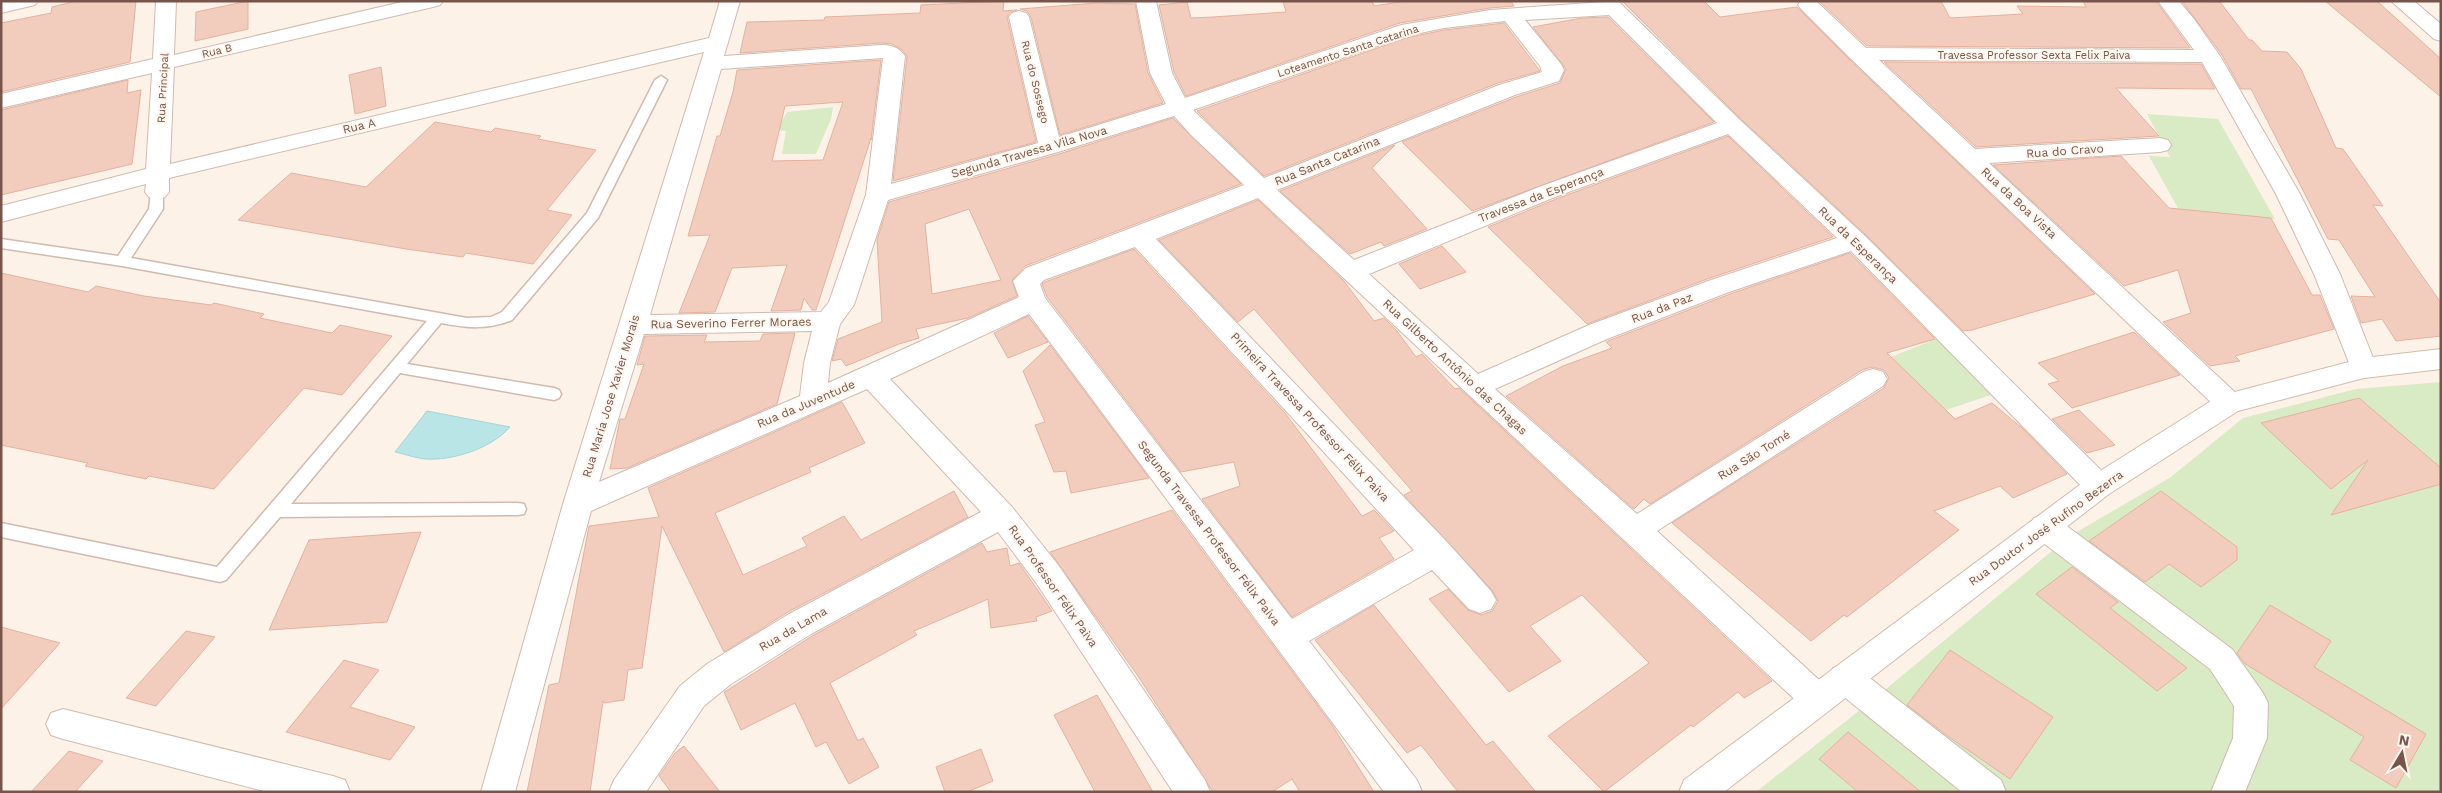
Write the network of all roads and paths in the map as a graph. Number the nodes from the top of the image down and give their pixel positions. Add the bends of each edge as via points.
1 (28, 1) edge
2 (166, 1) edge
3 (433, 1) edge
4 (730, 1) edge
5 (1146, 1) edge
6 (2168, 1) edge
7 (2401, 1) edge
8 (1808, 4) dead end
9 (1609, 5) edge
10 (1, 7) edge
11 (1511, 16) junction
12 (1019, 17) dead end
13 (2441, 35) edge
14 (715, 52) junction
15 (891, 53) joint
16 (1859, 54) junction
17 (2210, 56) junction
18 (165, 63) junction
19 (661, 80) dead end
20 (1, 102) edge
21 (1179, 107) junction
22 (1732, 125) junction
23 (2160, 145) dead end
24 (1050, 147) junction
25 (1969, 157) junction
26 (157, 183) junction
27 (1259, 188) junction
28 (878, 195) junction
29 (1, 214) edge
30 (1139, 236) junction
31 (1854, 241) junction
32 (1, 243) edge
33 (122, 261) junction
34 (1352, 271) junction
35 (1034, 288) junction
36 (438, 317) junction
37 (828, 321) junction
38 (634, 325) junction
39 (2441, 358) edge
40 (396, 367) junction
41 (2364, 368) junction
42 (871, 376) junction
43 (1873, 379) dead end
44 (1475, 387) junction
45 (554, 394) dead end
46 (813, 400) junction
47 (2229, 403) junction
48 (2100, 486) junction
49 (578, 504) junction
50 (518, 508) dead end
51 (276, 511) junction
52 (1002, 515) junction
53 (2046, 527) junction
54 (1, 530) edge
55 (1635, 530) junction
56 (1437, 552) junction
57 (1480, 600) dead end
58 (1288, 637) junction
59 (1845, 678) junction
60 (1817, 699) junction
61 (63, 724) dead end
62 (333, 792) edge
63 (498, 792) edge
64 (626, 792) edge
65 (1193, 792) edge
66 (1405, 792) edge
67 (1696, 792) edge
68 (1989, 792) edge
69 (2228, 792) edge

1 - 10 street
2 - 18 street, Rua Principal
3 - 18 street, Rua B
4 - 14 street, Rua Maria Jose Xavier Morais
5 - 21 street, Rua Gilberto Antônio das Chagas via 1161,73
6 - 17 street
7 - 13 street
8 - 16 street, Rua da Boa Vista
9 - 11 street, Loteamento Santa Catarina
9 - 22 street, Rua da Esperança
11 - 21 street, Loteamento Santa Catarina via 1444,22 1401,31
11 - 27 street, Rua Santa Catarina via 1550,64 1551,76 1507,90
12 - 24 street, Rua do Sossego
14 - 15 street, Rua A via 881,50
14 - 26 street, Rua A
14 - 38 street, Rua Maria Jose Xavier Morais
15 - 28 street, Rua Severino Ferrer Moraes via 894,56
16 - 17 street, Travessa Professor Sexta Felix Paiva
16 - 25 street, Rua da Boa Vista
17 - 41 street via 2288,194 2327,274
18 - 20 street, Rua B
18 - 26 street, Rua Principal
19 - 36 lane via 593,215 507,316 492,322
21 - 24 street, Segunda Travessa Vila Nova
21 - 27 street, Rua Gilberto Antônio das Chagas
22 - 31 street, Rua da Esperança
22 - 34 street, Travessa da Esperança via 1546,192
23 - 25 street, Rua do Cravo
24 - 28 street, Segunda Travessa Vila Nova
25 - 47 street, Rua da Boa Vista
26 - 29 street, Rua A
26 - 33 lane via 156,210
27 - 30 street, Rua Santa Catarina
27 - 34 street, Rua Gilberto Antônio das Chagas
28 - 37 street, Rua Severino Ferrer Moraes via 842,305
30 - 35 street, Rua Santa Catarina
30 - 56 street, Primeira Travessa Professor Félix Paiva
31 - 44 street, Rua da Paz via 1598,332
31 - 48 street, Rua da Esperança
32 - 33 lane
33 - 36 lane
34 - 44 street, Rua Gilberto Antônio das Chagas
35 - 42 street, Rua da Juventude
35 - 58 street, Segunda Travessa Professor Félix Paiva
36 - 40 lane
37 - 38 street, Rua Severino Ferrer Moraes
37 - 46 street, Rua Severino Ferrer Moraes via 817,363
38 - 49 street, Rua Maria Jose Xavier Morais
39 - 41 street, Rua Doutor José Rufino Bezerra
40 - 45 lane
40 - 51 lane
41 - 47 street, Rua Doutor José Rufino Bezerra
42 - 46 street, Rua da Juventude
42 - 52 street, Rua Professor Félix Paiva
43 - 55 street, Rua São Tomé
44 - 55 street, Rua Gilberto Antônio das Chagas
46 - 49 street, Rua da Juventude
47 - 48 street, Rua Doutor José Rufino Bezerra
48 - 53 street, Rua Doutor José Rufino Bezerra
49 - 63 street, Rua Maria Jose Xavier Morais
50 - 51 lane
51 - 54 lane via 220,575
52 - 64 street, Rua da Lama via 800,624 719,674 692,696
52 - 65 street, Rua Professor Félix Paiva via 1048,575
53 - 59 street, Rua Doutor José Rufino Bezerra
53 - 69 street via 2220,659 2252,703 2250,738
55 - 60 street, Rua Gilberto Antônio das Chagas
56 - 57 street, Primeira Travessa Professor Félix Paiva
56 - 58 street
58 - 66 street, Segunda Travessa Professor Félix Paiva
59 - 60 street, Rua Doutor José Rufino Bezerra
59 - 68 street
60 - 67 street, Rua Doutor José Rufino Bezerra
61 - 62 street

